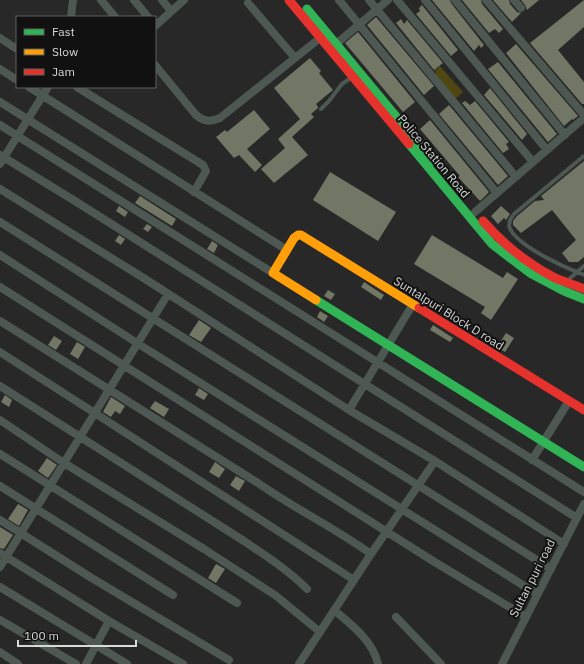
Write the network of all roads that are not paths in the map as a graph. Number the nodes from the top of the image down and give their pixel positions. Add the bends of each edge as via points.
1 (73, 0) edge
2 (101, 0) edge
3 (134, 0) edge
4 (162, 0) edge
5 (184, 0) edge
6 (289, 0) edge
7 (300, 0) edge
8 (339, 0) edge
9 (369, 0) edge
10 (388, 0) edge
11 (398, 0) edge
12 (425, 0) edge
13 (454, 0) edge
14 (486, 0) edge
15 (514, 0) edge
16 (248, 3) dead end
17 (521, 8) dead end
18 (377, 9) junction
19 (171, 11) junction
20 (71, 16) edge
21 (114, 16) edge
22 (147, 16) edge
23 (156, 24) edge
24 (359, 24) junction
25 (0, 38) edge
26 (320, 38) junction
27 (336, 44) junction
28 (16, 48) edge
29 (295, 58) junction
30 (156, 66) edge
31 (0, 69) edge
32 (352, 77) junction
33 (16, 79) edge
34 (31, 88) edge
35 (47, 88) edge
36 (80, 88) edge
37 (43, 96) junction
38 (0, 102) edge
39 (321, 109) dead end
40 (584, 117) edge
41 (28, 120) junction
42 (0, 125) edge
43 (565, 135) junction
44 (18, 136) junction
45 (547, 150) junction
46 (584, 156) edge
47 (1, 159) edge
48 (532, 162) junction
49 (516, 177) junction
50 (0, 189) edge
51 (194, 192) junction
52 (497, 193) junction
53 (475, 212) junction
54 (0, 222) edge
55 (288, 250) junction
56 (0, 255) edge
57 (584, 266) edge
58 (577, 272) junction
59 (273, 273) junction
60 (584, 275) edge
61 (566, 282) junction
62 (0, 287) edge
63 (584, 289) edge
64 (168, 294) junction
65 (584, 299) edge
66 (413, 304) junction
67 (153, 319) junction
68 (0, 321) edge
69 (137, 343) junction
70 (389, 344) junction
71 (0, 352) edge
72 (378, 362) junction
73 (124, 366) junction
74 (365, 384) junction
75 (0, 386) edge
76 (109, 389) junction
77 (569, 401) junction
78 (349, 410) junction
79 (584, 410) edge
80 (94, 413) junction
81 (0, 420) edge
82 (80, 437) junction
83 (544, 442) junction
84 (0, 454) edge
85 (532, 460) junction
86 (435, 461) junction
87 (64, 463) junction
88 (584, 467) edge
89 (50, 485) junction
90 (0, 486) edge
91 (419, 486) junction
92 (584, 492) edge
93 (584, 504) edge
94 (35, 508) junction
95 (402, 509) junction
96 (577, 518) junction
97 (0, 520) edge
98 (387, 532) junction
99 (20, 533) junction
100 (564, 544) junction
101 (371, 554) junction
102 (3, 555) edge
103 (0, 567) edge
104 (551, 569) junction
105 (354, 580) junction
106 (0, 587) edge
107 (307, 589) dead end
108 (173, 594) dead end
109 (537, 594) junction
110 (237, 603) dead end
111 (334, 610) junction
112 (396, 617) dead end
113 (526, 617) junction
114 (0, 620) edge
115 (109, 621) junction
116 (320, 632) junction
117 (96, 645) junction
118 (0, 652) edge
119 (229, 660) dead end
120 (18, 664) edge
121 (76, 664) edge
122 (86, 664) edge
123 (127, 664) edge
124 (183, 664) edge
125 (299, 664) edge
126 (378, 664) edge
127 (441, 664) edge
128 (502, 664) edge

1 - 20 street
2 - 21 street
3 - 22 street
4 - 19 street
5 - 19 street
6 - 26 street, Police Station Road
7 - 27 street, Police Station Road
8 - 24 street
9 - 18 street
10 - 18 street
11 - 48 street
12 - 45 street
13 - 43 street
14 - 40 street
15 - 17 street
16 - 29 street
18 - 24 street
18 - 49 street
19 - 23 street
24 - 27 street
24 - 52 street
25 - 28 street
26 - 29 street
26 - 32 street, Police Station Road
27 - 53 street, Police Station Road
29 - 30 street via 220,118 209,122 196,115
31 - 33 street
32 - 39 lane via 342,84
32 - 65 street, Police Station Road via 492,244 530,273
34 - 37 street
35 - 37 street
36 - 51 street via 203,165 206,171
37 - 41 street
37 - 51 street
38 - 41 street
40 - 43 street
41 - 44 street
41 - 59 street
42 - 44 street
43 - 45 street
44 - 47 street
44 - 72 street
45 - 48 street
46 - 58 lane via 514,214 509,226 513,234 536,252
47 - 74 street
48 - 49 street
49 - 52 street
50 - 64 street
51 - 55 street
52 - 53 street
53 - 61 street, Police Station Road via 489,229 513,250
54 - 67 street
55 - 59 street
55 - 66 street, Suntalpuri Block D road via 294,238 301,235
56 - 69 street
57 - 58 lane
58 - 60 lane
58 - 61 lane
59 - 70 street
61 - 63 street, Police Station Road
62 - 73 street
64 - 67 street
64 - 78 street
66 - 70 street
66 - 77 street, Suntalpuri Block D road
67 - 69 street
67 - 91 street
68 - 76 street
69 - 73 street
69 - 95 street
70 - 72 street
70 - 83 street
71 - 80 street
72 - 74 street
72 - 85 street
73 - 76 street
73 - 98 street
74 - 78 street
74 - 96 street
75 - 82 street
76 - 80 street
76 - 101 street
77 - 79 street, Suntalpuri Block D road
77 - 83 street
78 - 86 street
80 - 82 street
80 - 105 street
81 - 87 street
82 - 87 street
82 - 107 street via 244,541 278,564
83 - 85 street
83 - 88 street
84 - 89 street
85 - 92 street
86 - 91 street
86 - 100 street
87 - 89 street
87 - 116 street via 276,595
89 - 94 street
89 - 110 street
90 - 94 street
91 - 95 street
91 - 104 street
93 - 96 street, Sultan puri road
94 - 99 street
94 - 108 street
95 - 98 street
95 - 109 street
96 - 100 street, Sultan puri road
97 - 99 street
98 - 101 street
98 - 113 street
99 - 102 street
99 - 119 street
100 - 104 street, Sultan puri road
101 - 105 street
102 - 103 street
102 - 115 street
104 - 109 street, Sultan puri road
105 - 111 street
106 - 117 street
109 - 113 street, Sultan puri road
111 - 116 street
111 - 126 street via 372,647
112 - 127 street
113 - 128 street, Sultan puri road
114 - 121 street
115 - 117 street
115 - 124 street
116 - 125 street
117 - 122 street
117 - 123 street
118 - 120 street

